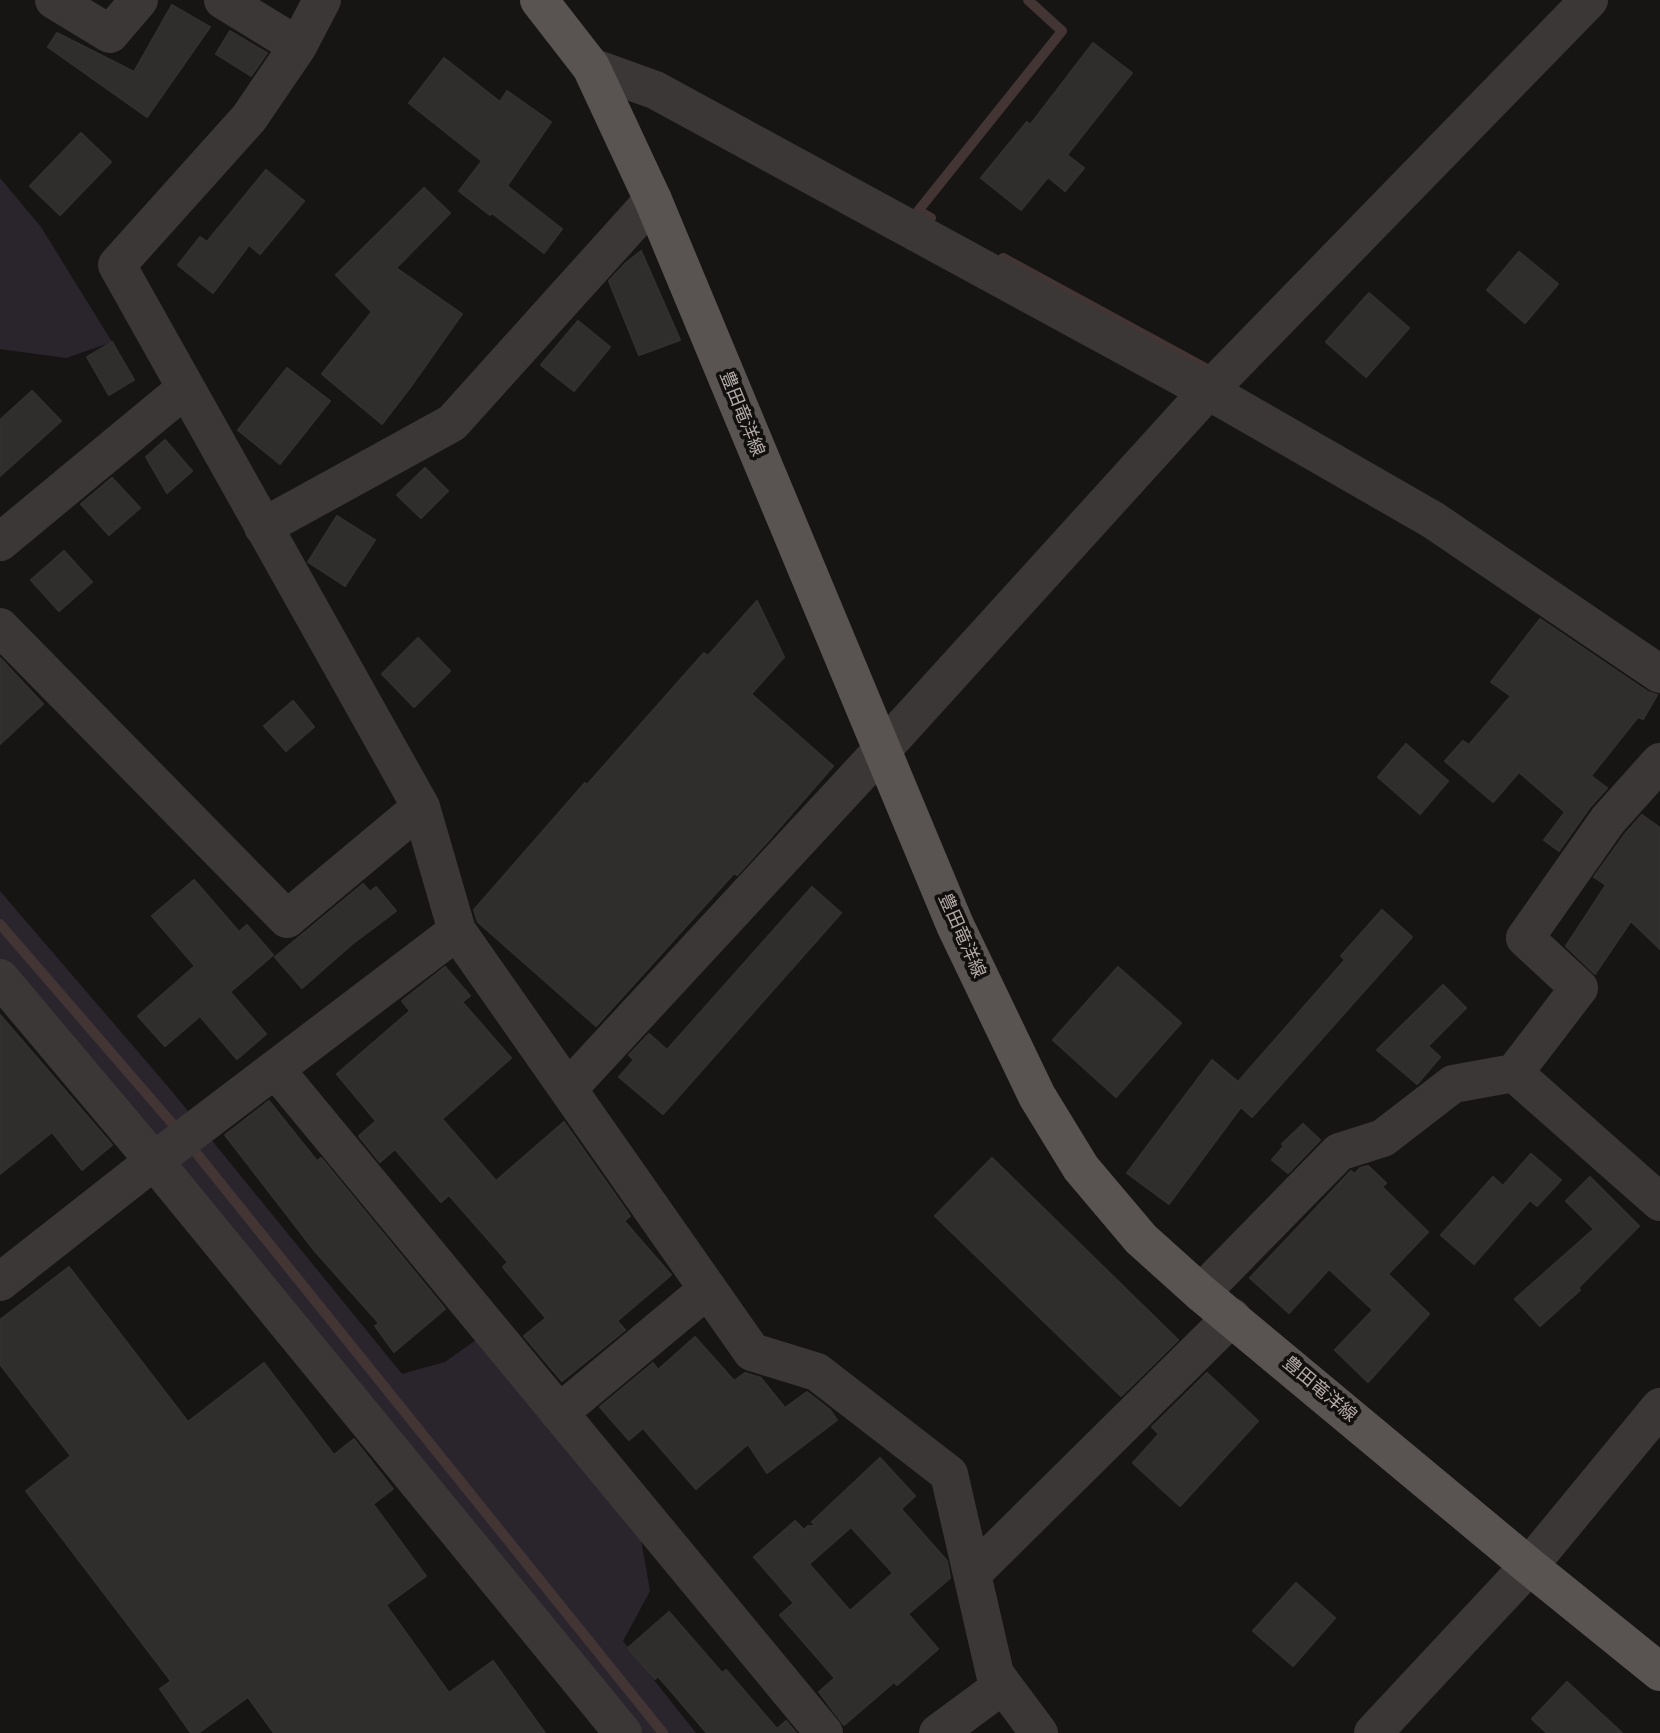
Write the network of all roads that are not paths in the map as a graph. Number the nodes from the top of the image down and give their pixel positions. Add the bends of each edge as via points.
1 (54, 0) edge
2 (139, 0) edge
3 (223, 0) edge
4 (323, 0) edge
5 (539, 0) edge
6 (1589, 0) edge
7 (298, 46) junction
8 (591, 67) junction
9 (653, 200) junction
10 (186, 388) junction
11 (1208, 391) junction
12 (263, 527) junction
13 (0, 542) edge
14 (0, 627) edge
15 (1660, 674) edge
16 (881, 751) junction
17 (1660, 762) edge
18 (421, 807) junction
19 (457, 931) junction
20 (0, 978) edge
21 (275, 1069) junction
22 (1514, 1073) junction
23 (568, 1089) junction
24 (154, 1161) junction
25 (1660, 1202) edge
26 (0, 1282) edge
27 (708, 1289) junction
28 (1201, 1293) junction
29 (1232, 1317) junction
30 (1660, 1407) edge
31 (559, 1413) junction
32 (1529, 1566) junction
33 (972, 1574) junction
34 (1660, 1672) edge
35 (1003, 1685) junction
36 (623, 1733) edge
37 (824, 1733) edge
38 (938, 1733) edge
39 (1039, 1733) edge
40 (1373, 1733) edge

1 - 2 street via 110,34
3 - 7 street
4 - 7 street
5 - 8 main road, 豊田竜洋線
6 - 11 street
7 - 10 street via 249,118 117,265
8 - 9 main road, 豊田竜洋線
8 - 11 street via 655,90
9 - 12 street via 452,424
9 - 16 main road, 豊田竜洋線
10 - 12 street
10 - 13 street
11 - 15 street via 1433,520
11 - 16 street
12 - 18 street
14 - 18 street via 287,919
16 - 23 street
16 - 28 main road, 豊田竜洋線 via 955,925 1037,1096 1090,1179 1141,1240
17 - 22 street via 1608,820 1525,938 1578,988
18 - 19 street
19 - 21 street
19 - 23 street
20 - 24 street
21 - 24 street
21 - 31 street
22 - 25 street
22 - 28 street via 1453,1084 1382,1138 1339,1152
23 - 27 street
24 - 26 street
24 - 36 street
27 - 31 street
27 - 33 street via 752,1352 817,1372 949,1474
28 - 29 main road, 豊田竜洋線
29 - 32 main road, 豊田竜洋線
29 - 33 street
30 - 32 street
31 - 37 street
32 - 34 main road, 豊田竜洋線
32 - 40 street
33 - 35 street via 995,1674
35 - 38 street
35 - 39 street

